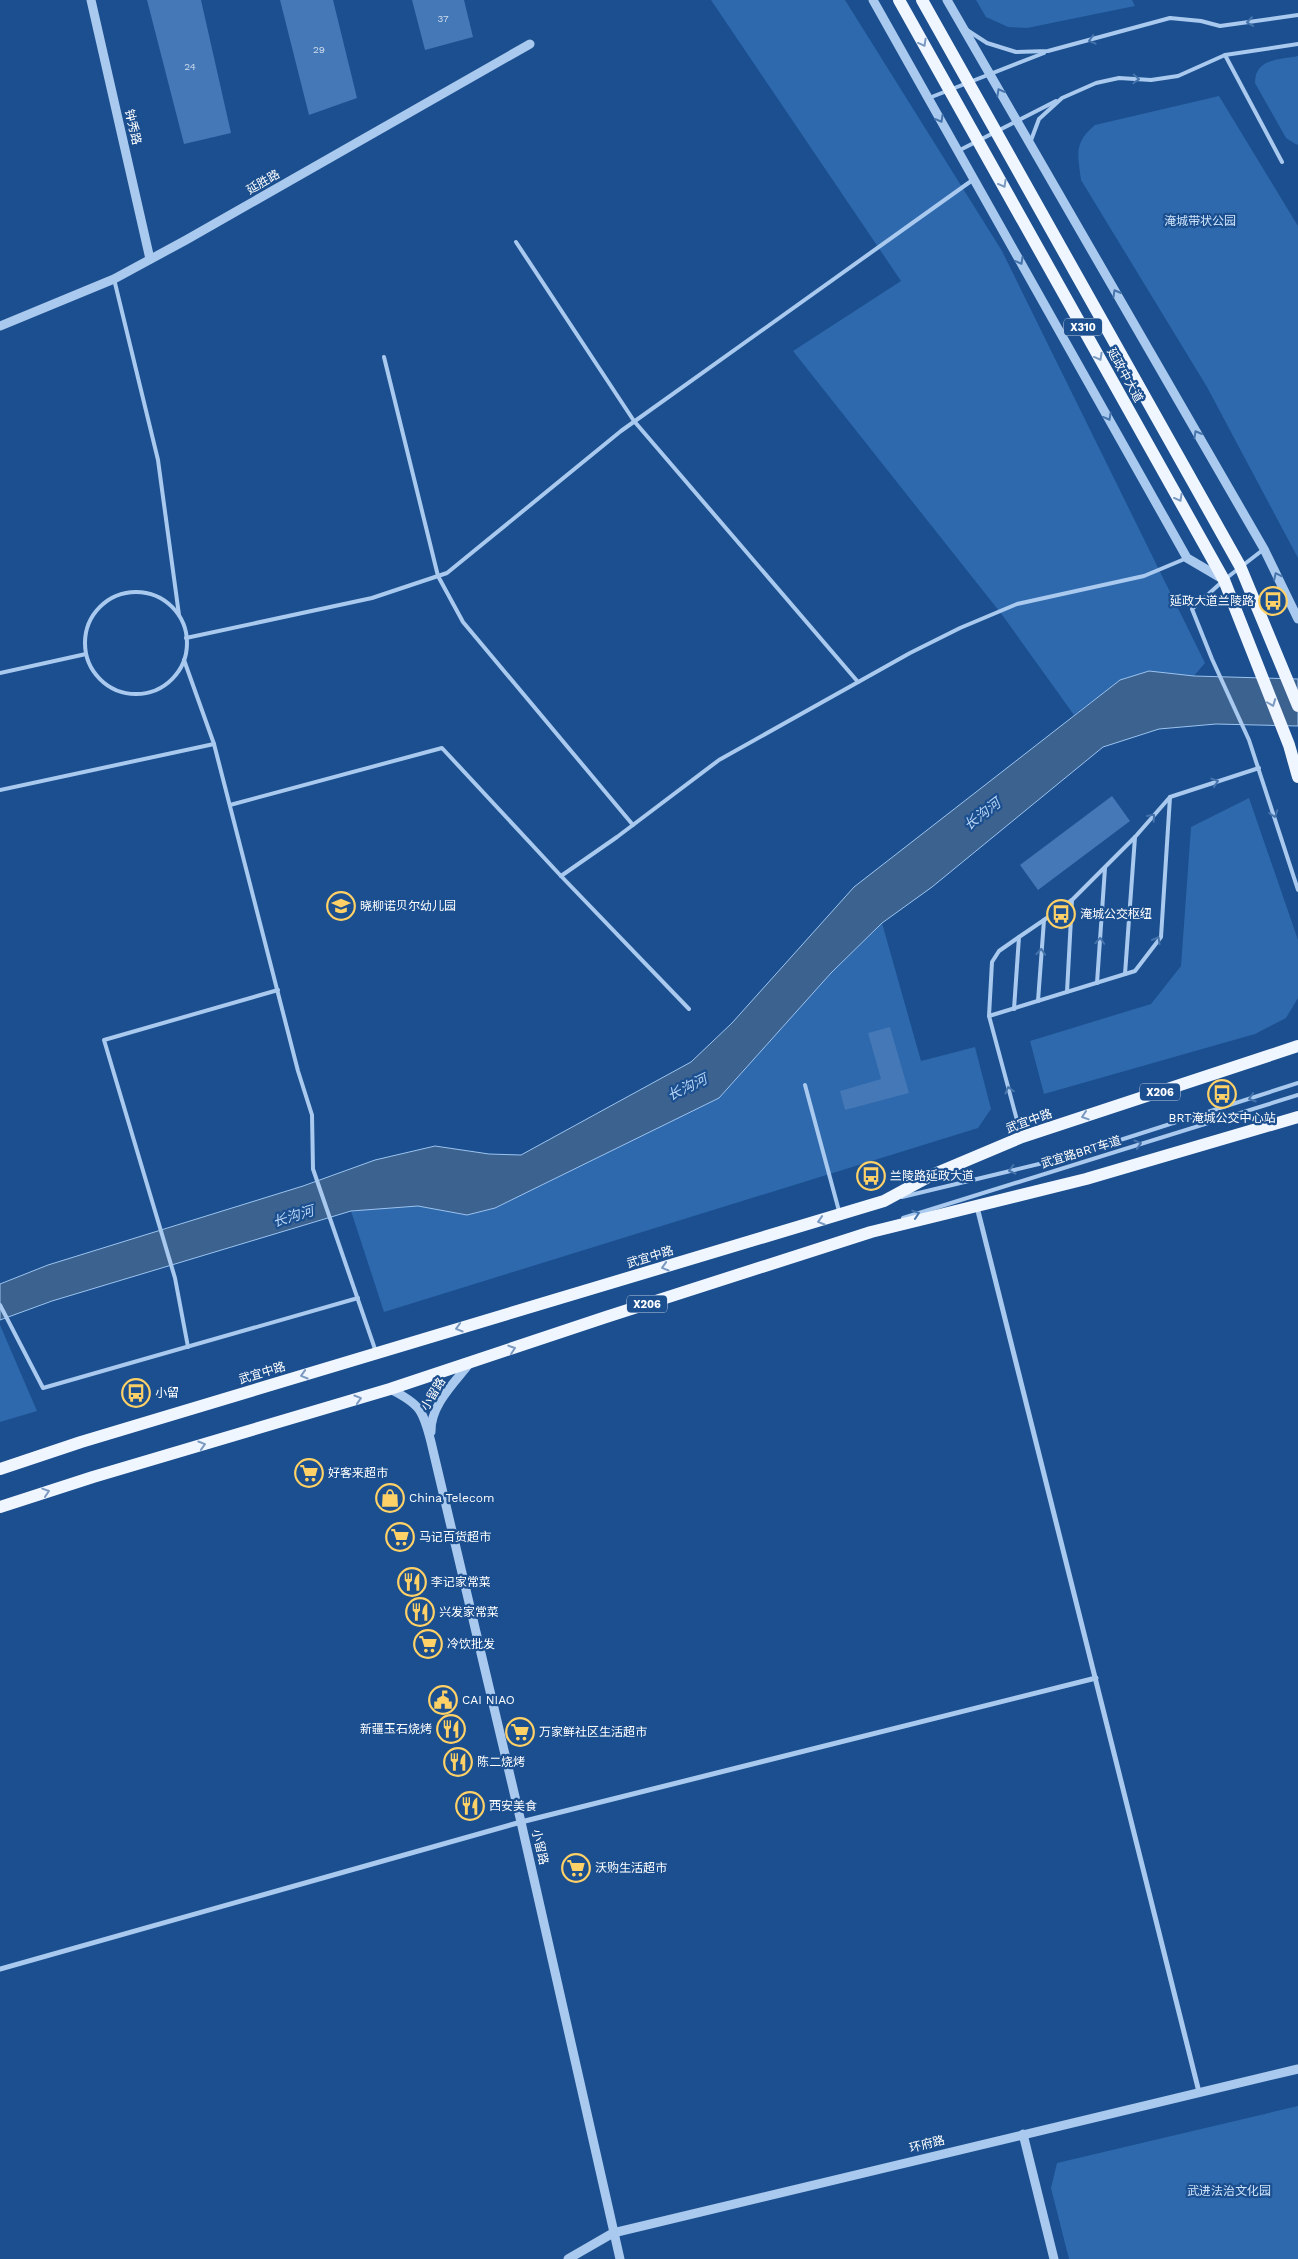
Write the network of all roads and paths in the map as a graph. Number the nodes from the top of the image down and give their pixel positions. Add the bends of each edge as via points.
1 (91, 0) edge
2 (874, 0) edge
3 (900, 0) edge
4 (922, 0) edge
5 (948, 0) edge
6 (1298, 15) edge
7 (963, 28) junction
8 (530, 44) dead end
9 (1298, 44) edge
10 (1048, 51) junction
11 (1225, 55) junction
12 (990, 74) junction
13 (968, 83) junction
14 (950, 90) junction
15 (929, 98) junction
16 (1062, 98) junction
17 (1016, 121) junction
18 (996, 132) junction
19 (978, 141) junction
20 (1030, 145) junction
21 (958, 151) junction
22 (1282, 162) dead end
23 (974, 179) junction
24 (516, 242) dead end
25 (150, 259) junction
26 (114, 279) junction
27 (0, 326) edge
28 (384, 357) dead end
29 (634, 422) junction
30 (1264, 549) junction
31 (1187, 558) junction
32 (1240, 566) junction
33 (438, 576) junction
34 (1224, 580) junction
35 (178, 615) junction
36 (1298, 619) edge
37 (186, 638) junction
38 (86, 654) junction
39 (184, 660) junction
40 (0, 673) edge
41 (858, 682) junction
42 (1298, 706) edge
43 (214, 744) junction
44 (1259, 768) junction
45 (1298, 777) edge
46 (0, 790) edge
47 (1170, 797) junction
48 (230, 805) junction
49 (633, 825) junction
50 (1135, 837) junction
51 (1105, 867) junction
52 (561, 876) junction
53 (1298, 890) edge
54 (1072, 900) junction
55 (1044, 920) junction
56 (1019, 937) junction
57 (1125, 974) junction
58 (1097, 983) junction
59 (278, 990) junction
60 (1067, 992) junction
61 (1038, 1001) junction
62 (689, 1009) dead end
63 (1014, 1009) junction
64 (989, 1016) junction
65 (1298, 1046) edge
66 (1298, 1083) edge
67 (805, 1085) dead end
68 (1298, 1095) edge
69 (1298, 1117) edge
70 (1022, 1137) junction
71 (884, 1201) junction
72 (977, 1207) junction
73 (840, 1215) junction
74 (871, 1232) junction
75 (358, 1298) junction
76 (0, 1305) edge
77 (188, 1347) junction
78 (376, 1353) junction
79 (469, 1364) junction
80 (390, 1389) junction
81 (431, 1442) junction
82 (0, 1469) edge
83 (0, 1507) edge
84 (1096, 1678) junction
85 (521, 1822) junction
86 (0, 1969) edge
87 (1298, 2069) edge
88 (1199, 2092) junction
89 (1023, 2134) junction
90 (613, 2233) junction
91 (568, 2259) edge
92 (620, 2259) edge
93 (1054, 2259) edge

1 - 25 street, 钟秀路
2 - 15 street
3 -> 14 main road, 延政中大道 / X310
4 - 13 main road, 延政中大道 / X310
5 - 7 street
6 -> 10 lane via 1220,26 1170,18
7 - 10 lane via 987,43 1016,52
7 - 12 street
8 - 25 street, 延胜路
9 - 11 lane
10 - 12 lane
16 -> 11 lane via 1096,83 1119,78 1152,80 1178,76
11 - 22 lane
12 - 13 lane
17 -> 12 street
13 - 14 lane
13 - 18 main road, 延政中大道 / X310
14 - 15 lane
14 - 19 main road, 延政中大道 / X310
15 -> 21 street
16 - 17 lane
16 - 20 lane via 1039,119
17 - 18 lane
17 - 20 street
18 - 19 lane
18 - 32 main road, 延政中大道 / X310
19 - 21 lane
19 -> 34 main road, 延政中大道 / X310
30 -> 20 street
21 - 23 street
23 - 29 lane
23 -> 31 street
24 - 29 lane
25 - 26 street, 延胜路
26 - 27 street, 延胜路
26 - 35 lane via 158,460
28 - 33 lane
29 - 33 lane via 447,573
29 - 41 lane
30 - 32 lane
36 -> 30 street
31 - 34 street
31 - 41 lane via 1144,576 1017,604 960,628
32 - 34 lane
32 - 42 main road, 延政中大道
33 - 37 lane via 372,598
33 - 49 lane via 463,622
34 - 44 lane via 1192,609 1250,740
34 -> 45 main road, 延政中大道 / X310 via 1289,745
35 - 37 lane
35 - 38 lane via 168,604 139,592 109,599 97,609 89,623 85,638
37 - 39 lane
38 - 39 lane via 92,669 103,681 132,694 164,686 176,675
38 - 40 lane
39 - 43 lane
41 - 49 lane via 719,760
43 - 46 lane
43 - 48 lane
47 -> 44 lane
44 -> 53 lane
50 -> 47 lane
57 -> 47 lane via 1135,971 1161,937
48 - 52 lane via 442,748
48 - 59 lane
49 - 52 lane
50 - 51 lane
50 - 57 lane
51 - 54 lane
58 -> 51 lane
52 - 62 lane
54 - 55 lane
54 - 60 lane
55 - 56 lane
61 -> 55 lane
56 - 63 lane
56 - 64 lane via 998,951 992,962
57 - 58 lane
58 - 60 lane
59 - 75 lane via 312,1115 313,1169
59 - 77 lane via 104,1040 174,1278
60 - 61 lane
61 - 63 lane
63 - 64 lane
70 -> 64 lane
65 -> 70 main road, 武宜中路 / X206
66 -> 71 lane, 武宜路BRT车道 via 1064,1158
67 - 73 lane
74 -> 68 lane, 武宜路BRT车道 via 908,1216
69 - 72 main road, X206 via 1086,1180
70 - 71 main road, 武宜中路 / X206 via 932,1175
71 - 73 main road, 武宜中路 / X206
72 - 74 main road, X206
72 - 84 street
73 -> 78 main road, 武宜中路 / X206
79 -> 74 main road, X206
75 - 77 lane
75 - 78 lane
76 - 77 lane via 43,1388
78 -> 82 main road, 武宜中路 / X206
79 - 80 main road, X206
79 - 81 street, 小留路 via 435,1413 431,1422
80 - 81 street, 小留路 via 410,1399 424,1415
83 -> 80 main road, X206
81 - 85 street, 小留路
84 - 85 street
84 - 88 street
85 - 86 street
85 - 90 street, 小留路
87 - 88 street, 环府路
88 - 89 street, 环府路
89 - 90 street, 环府路
89 - 93 street
90 - 91 street, 环府路
90 - 92 street, 小留路

